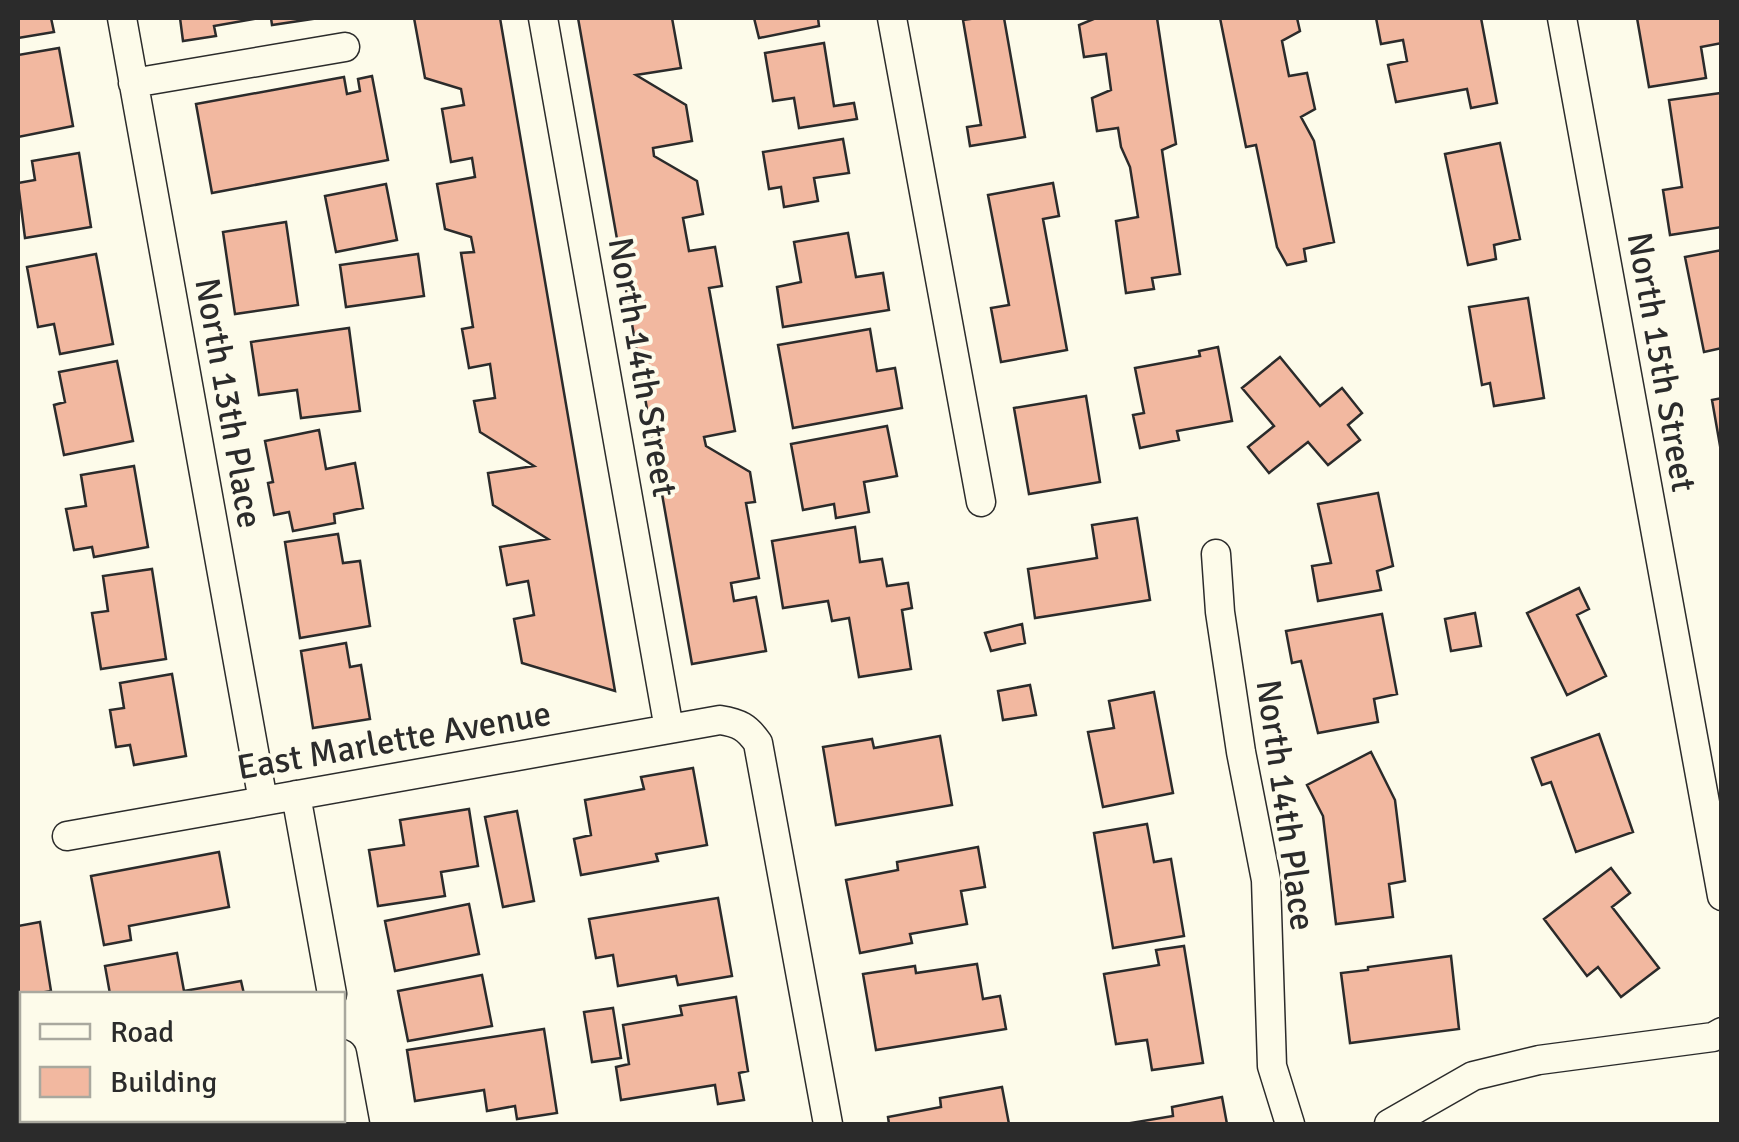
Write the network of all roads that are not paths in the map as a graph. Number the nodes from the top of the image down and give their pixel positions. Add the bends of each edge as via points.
1 (122, 18) edge
2 (543, 18) edge
3 (892, 18) edge
4 (1562, 18) edge
5 (345, 47) dead end
6 (133, 83) junction
7 (981, 502) dead end
8 (1216, 554) dead end
9 (669, 729) junction
10 (296, 795) junction
11 (263, 801) junction
12 (68, 836) dead end
13 (1722, 896) edge
14 (332, 992) edge
15 (1722, 1032) edge
16 (345, 1070) edge
17 (355, 1124) edge
18 (828, 1124) edge
19 (1290, 1124) edge
20 (1390, 1124) edge

1 - 6 street, North 13th Place
2 - 9 street, North 14th Street
3 - 7 street
4 - 13 street, North 15th Street
5 - 6 street
6 - 11 street, North 13th Place
8 - 19 street, North 14th Place via 1222,630 1266,880 1272,1066
9 - 10 street, East Marlette Avenue
9 - 18 street, East Marlette Avenue via 734,722 758,743
10 - 11 street, East Marlette Avenue
10 - 14 street
11 - 12 street, East Marlette Avenue
15 - 20 street via 1473,1076
16 - 17 street

